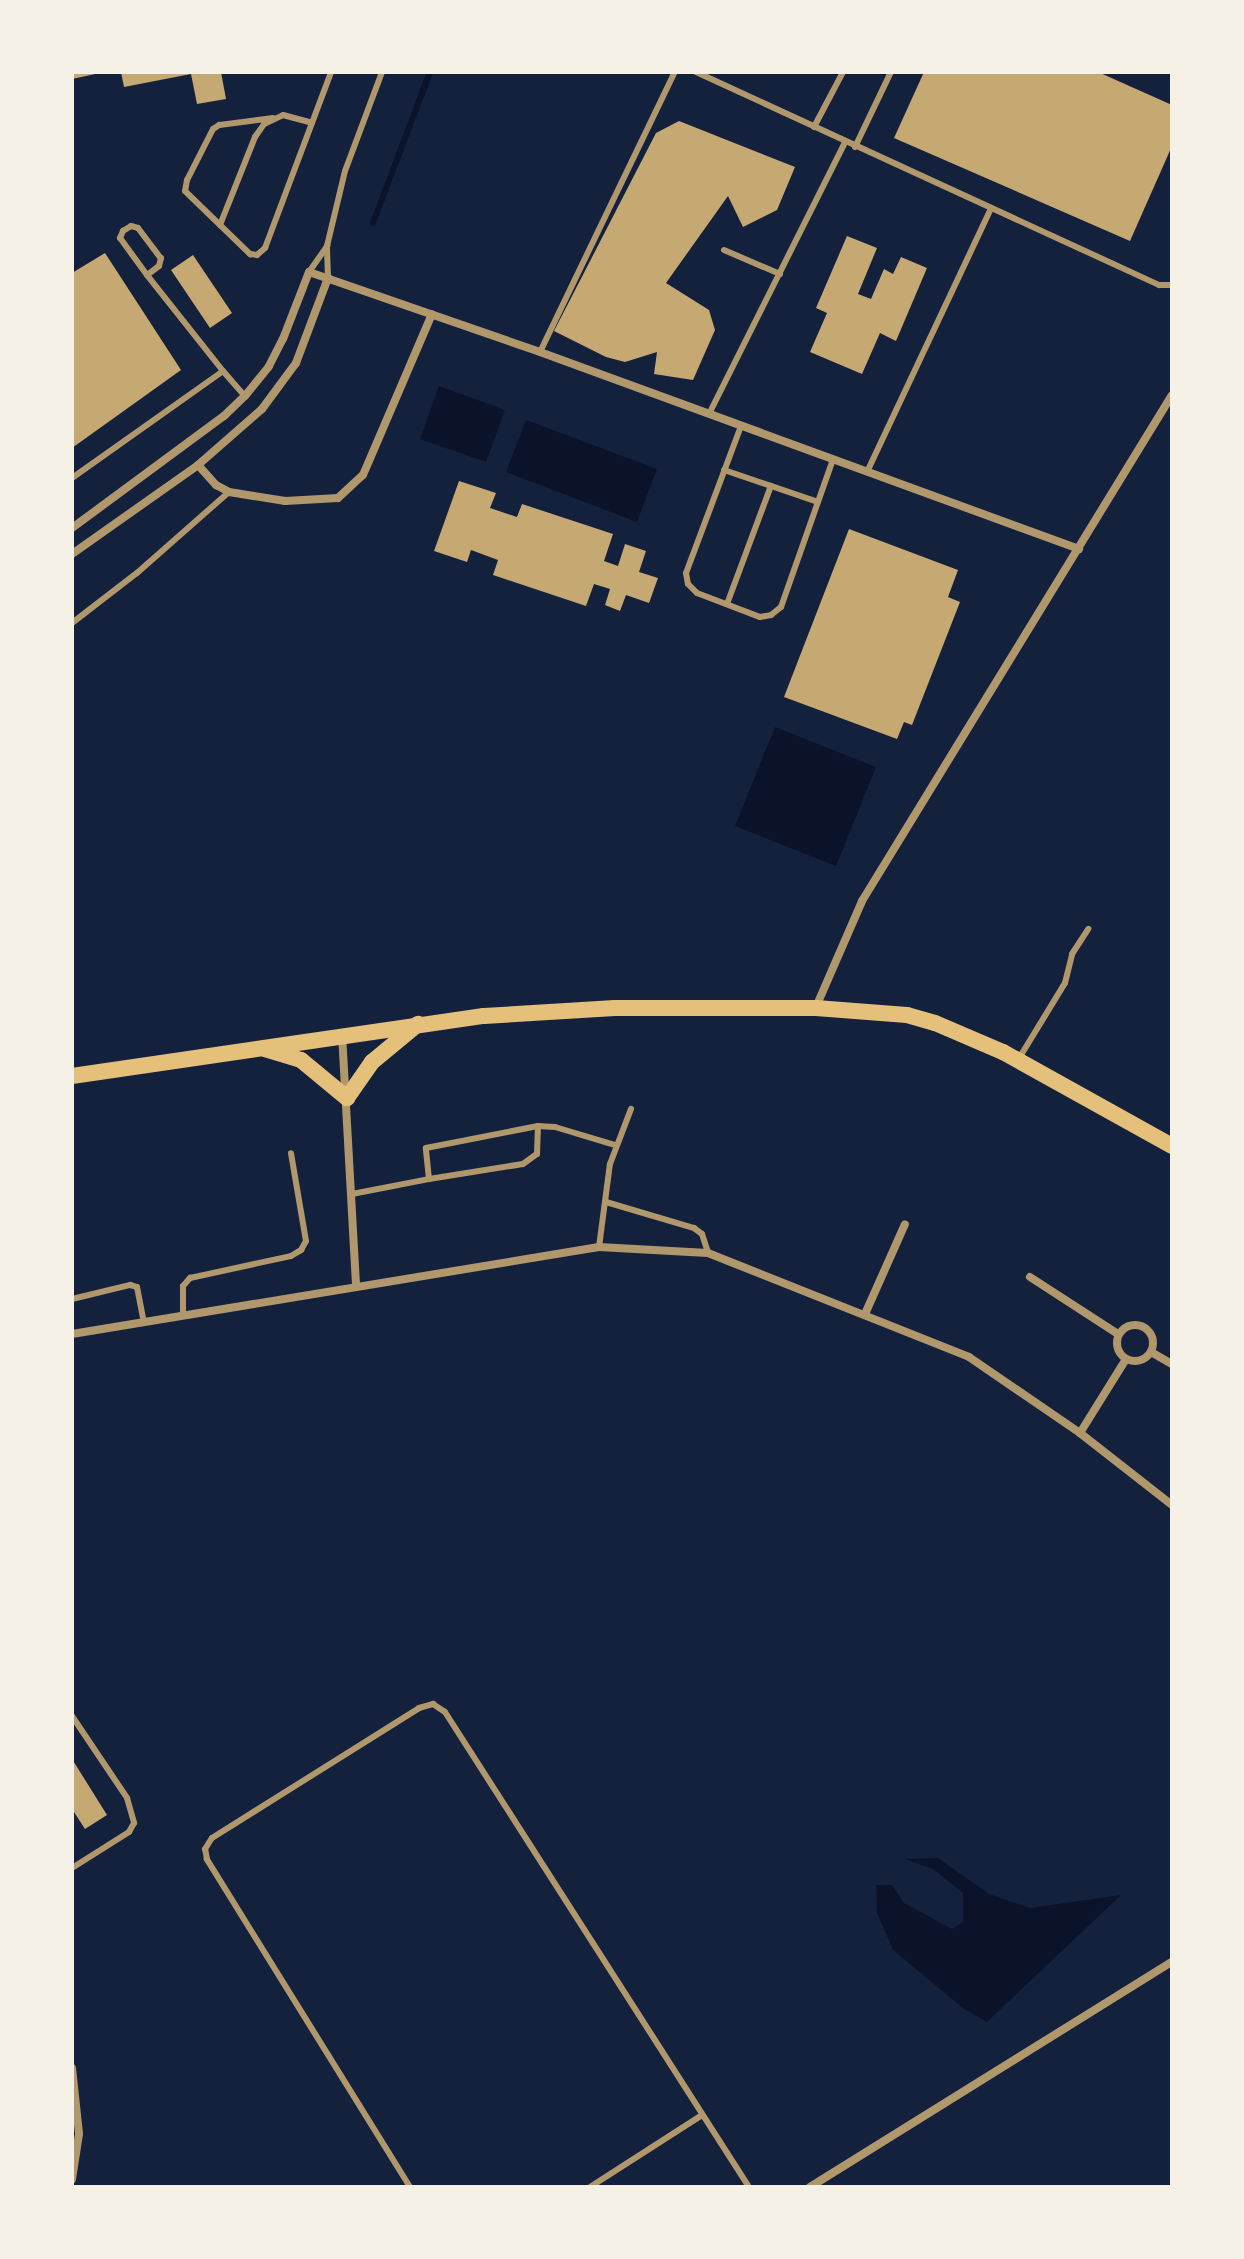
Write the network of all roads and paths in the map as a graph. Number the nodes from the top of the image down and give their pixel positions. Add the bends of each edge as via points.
1 (331, 72) edge
2 (382, 72) edge
3 (675, 72) edge
4 (696, 72) edge
5 (843, 72) edge
6 (891, 72) edge
7 (273, 118) junction
8 (312, 123) junction
9 (814, 127) junction
10 (845, 142) junction
11 (855, 147) junction
12 (991, 208) junction
13 (220, 225) junction
14 (327, 246) junction
15 (724, 250) dead end
16 (309, 272) junction
17 (780, 274) junction
18 (147, 275) junction
19 (328, 278) junction
20 (1172, 285) edge
21 (432, 314) junction
22 (540, 352) junction
23 (223, 371) junction
24 (1172, 395) edge
25 (245, 396) junction
26 (708, 414) junction
27 (741, 426) junction
28 (833, 459) junction
29 (198, 465) junction
30 (724, 470) junction
31 (867, 472) junction
32 (72, 478) edge
33 (771, 486) junction
34 (229, 492) junction
35 (818, 502) junction
36 (72, 528) edge
37 (1079, 549) junction
38 (72, 554) edge
39 (727, 604) junction
40 (72, 623) edge
41 (1088, 929) dead end
42 (816, 1008) junction
43 (420, 1023) junction
44 (342, 1034) junction
45 (259, 1047) junction
46 (1018, 1060) junction
47 (72, 1076) edge
48 (347, 1098) junction
49 (631, 1109) dead end
50 (538, 1126) junction
51 (615, 1145) junction
52 (1172, 1146) edge
53 (291, 1153) dead end
54 (429, 1179) junction
55 (352, 1194) junction
56 (606, 1202) junction
57 (905, 1224) dead end
58 (599, 1247) junction
59 (708, 1253) junction
60 (1030, 1277) dead end
61 (356, 1285) junction
62 (72, 1299) edge
63 (865, 1314) junction
64 (183, 1315) junction
65 (144, 1322) junction
66 (72, 1334) edge
67 (1118, 1334) junction
68 (1151, 1352) junction
69 (1126, 1359) junction
70 (1172, 1364) edge
71 (1080, 1433) junction
72 (1172, 1505) edge
73 (72, 1716) edge
74 (72, 1868) edge
75 (1172, 1962) edge
76 (72, 2068) edge
77 (702, 2115) junction
78 (72, 2179) edge
79 (410, 2187) edge
80 (590, 2187) edge
81 (749, 2187) edge
82 (810, 2187) edge

1 - 8 lane
2 - 14 lane via 345,171
3 - 22 lane
4 - 9 lane
5 - 9 lane
6 - 11 lane
7 - 8 lane via 283,115
7 - 13 lane via 255,137
7 - 13 lane via 213,129 187,180 185,191
8 - 13 lane via 265,248 250,254
9 - 10 lane
10 - 11 lane
10 - 17 lane
11 - 12 lane
12 - 20 lane via 1159,285
12 - 31 lane
14 - 16 lane
14 - 19 lane
15 - 17 lane
16 - 19 street
16 - 25 street via 283,339
17 - 26 lane
18 - 18 lane via 120,238 131,226 161,258
18 - 23 lane
19 - 21 street
19 - 29 street via 296,363 282,384 262,409
21 - 22 street
21 - 34 street via 363,475 338,498 285,501
22 - 26 street
23 - 25 lane
23 - 32 lane
24 - 37 street
25 - 36 street
26 - 27 street
27 - 28 street
27 - 30 lane
28 - 31 street
28 - 35 lane
29 - 34 street
29 - 38 street
30 - 33 lane
30 - 39 lane via 686,573 697,593
31 - 37 street
33 - 35 lane
33 - 39 lane
34 - 40 lane
35 - 39 lane via 781,607 760,617
37 - 42 street via 862,901
41 - 46 lane via 1072,954 1065,983
42 - 43 main road via 615,1008
42 - 46 main road via 907,1015
43 - 44 main road
43 - 48 main road via 372,1062
44 - 45 main road
44 - 48 street
45 - 47 main road
45 - 48 main road via 301,1060
46 - 52 main road
48 - 55 street
49 - 51 lane
50 - 51 lane
50 - 54 lane via 537,1154 523,1164
50 - 54 lane via 426,1148
51 - 56 lane
53 - 64 lane via 306,1241 301,1250 190,1278 183,1286
54 - 55 lane
55 - 61 street
56 - 58 lane
56 - 59 lane via 694,1228 702,1234
57 - 63 street
58 - 59 street
58 - 61 street
59 - 63 street
60 - 67 street
61 - 64 street
62 - 65 lane via 137,1287
63 - 71 street via 969,1357
64 - 65 street
65 - 66 street
67 - 68 street via 1129,1325 1143,1327 1152,1338
67 - 69 street via 1117,1348
68 - 69 street via 1140,1361
68 - 70 street
69 - 71 street
71 - 72 street
73 - 74 lane via 127,1798 134,1823 129,1832
75 - 82 street
76 - 78 street via 79,2134
77 - 79 lane via 445,1712 433,1704 212,1838 205,1849
77 - 80 lane
77 - 81 lane

